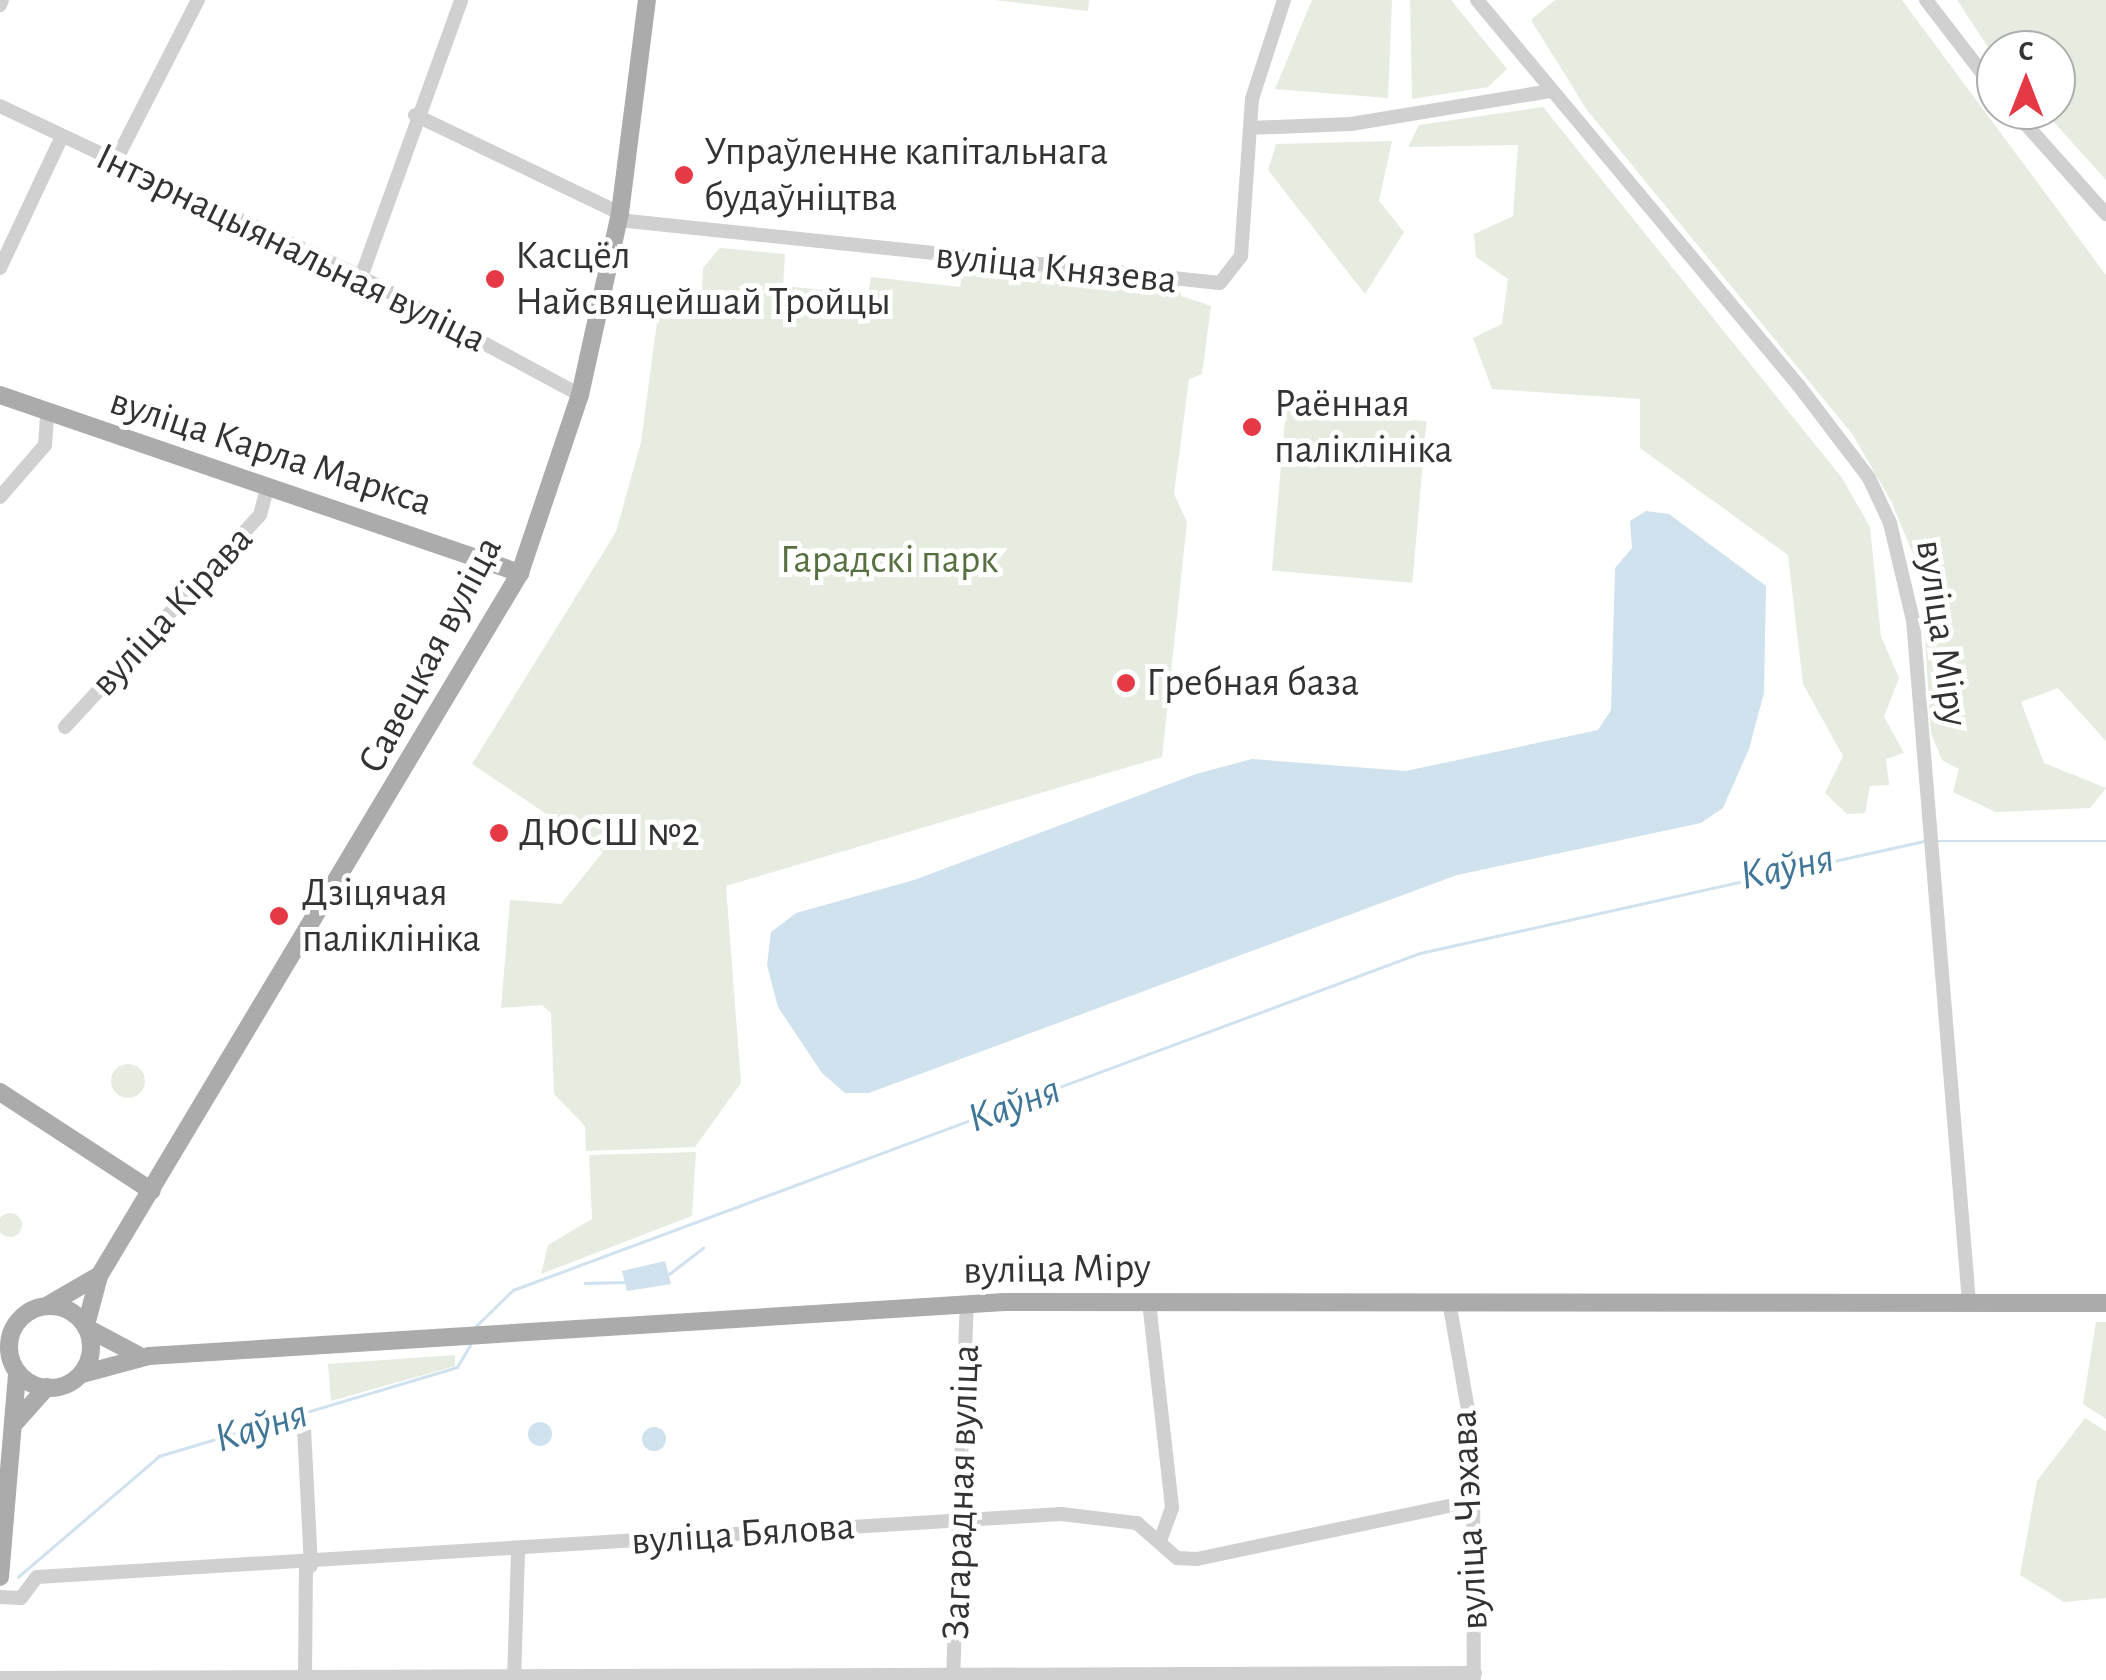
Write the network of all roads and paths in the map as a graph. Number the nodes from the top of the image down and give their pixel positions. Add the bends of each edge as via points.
1 (198, 0) edge
2 (461, 0) edge
3 (647, 0) edge
4 (1284, 0) edge
5 (1477, 0) edge
6 (1926, 0) edge
7 (1976, 65) edge
8 (1550, 92) junction
9 (0, 106) edge
10 (415, 115) junction
11 (1250, 128) junction
12 (2031, 130) edge
13 (62, 136) junction
14 (116, 160) junction
15 (2106, 214) edge
16 (619, 216) junction
17 (0, 268) edge
18 (361, 276) junction
19 (0, 395) edge
20 (580, 395) junction
21 (47, 414) junction
22 (268, 488) junction
23 (0, 497) edge
24 (520, 574) junction
25 (65, 727) dead end
26 (0, 1092) edge
27 (152, 1191) junction
28 (99, 1276) junction
29 (1450, 1301) junction
30 (1148, 1302) junction
31 (1969, 1302) junction
32 (2106, 1303) edge
33 (967, 1304) junction
34 (46, 1306) junction
35 (14, 1326) junction
36 (86, 1326) junction
37 (0, 1341) edge
38 (149, 1356) junction
39 (8, 1373) edge
40 (82, 1374) junction
41 (47, 1388) junction
42 (304, 1428) dead end
43 (10, 1429) junction
44 (2, 1495) edge
45 (1476, 1500) junction
46 (962, 1519) junction
47 (1160, 1541) junction
48 (518, 1550) junction
49 (1, 1558) edge
50 (309, 1566) junction
51 (0, 1577) edge
52 (0, 1597) edge
53 (797, 1675) edge
54 (953, 1675) edge
55 (1474, 1676) edge
56 (0, 1678) edge
57 (311, 1679) edge
58 (514, 1679) edge

1 - 14 street
2 - 10 street
3 - 16 main road, Савецкая вуліца
4 - 11 street
5 - 8 street, вуліца Міру
6 - 7 street
8 - 11 street via 1351,124
8 - 31 street, вуліца Міру via 1868,478 1913,620
9 - 13 street, Інтэрнацыянальная вуліца
10 - 16 street, вуліца Князева
10 - 18 street
11 - 16 street, вуліца Князева via 1241,256 1231,276 1208,283
12 - 15 street
13 - 14 street, Інтэрнацыянальная вуліца
13 - 17 street
14 - 18 street, Інтэрнацыянальная вуліца
16 - 20 main road, Савецкая вуліца
18 - 20 street, Інтэрнацыянальная вуліца
19 - 21 main road, вуліца Карла Маркса
20 - 24 main road, Савецкая вуліца
21 - 22 main road, вуліца Карла Маркса
21 - 23 street via 45,445
22 - 24 main road, вуліца Карла Маркса
22 - 25 street, вуліца Кірава via 260,515
24 - 27 main road, Савецкая вуліца
26 - 27 main road
27 - 28 main road, Савецкая вуліца
28 - 34 main road, Савецкая вуліца
28 - 36 main road, Савецкая вуліца
29 - 30 main road, вуліца Міру
29 - 31 main road, вуліца Міру
29 - 45 street, вуліца Чэхава
30 - 33 main road, вуліца Міру
30 - 47 street via 1172,1508
31 - 32 main road, вуліца Міру
33 - 38 main road, вуліца Міру
33 - 46 street, Загарадная вуліца
34 - 35 main road
34 - 36 main road
35 - 37 main road
35 - 39 main road
36 - 38 main road, вуліца Міру
36 - 40 main road
38 - 40 main road, вуліца Міру
39 - 41 main road
39 - 43 main road
40 - 41 main road
41 - 43 main road
42 - 50 street
43 - 44 main road
44 - 49 main road
45 - 47 street, вуліца Бялова via 1196,1559 1177,1558
45 - 55 street, вуліца Чэхава
46 - 47 street, вуліца Бялова via 1119,1518
46 - 48 street, вуліца Бялова
46 - 54 street, Загарадная вуліца
48 - 50 street, вуліца Бялова
48 - 58 street
49 - 51 main road
50 - 52 street, вуліца Бялова via 37,1578 20,1598
50 - 57 street
53 - 54 street
53 - 58 street
54 - 55 street
56 - 57 street
57 - 58 street

